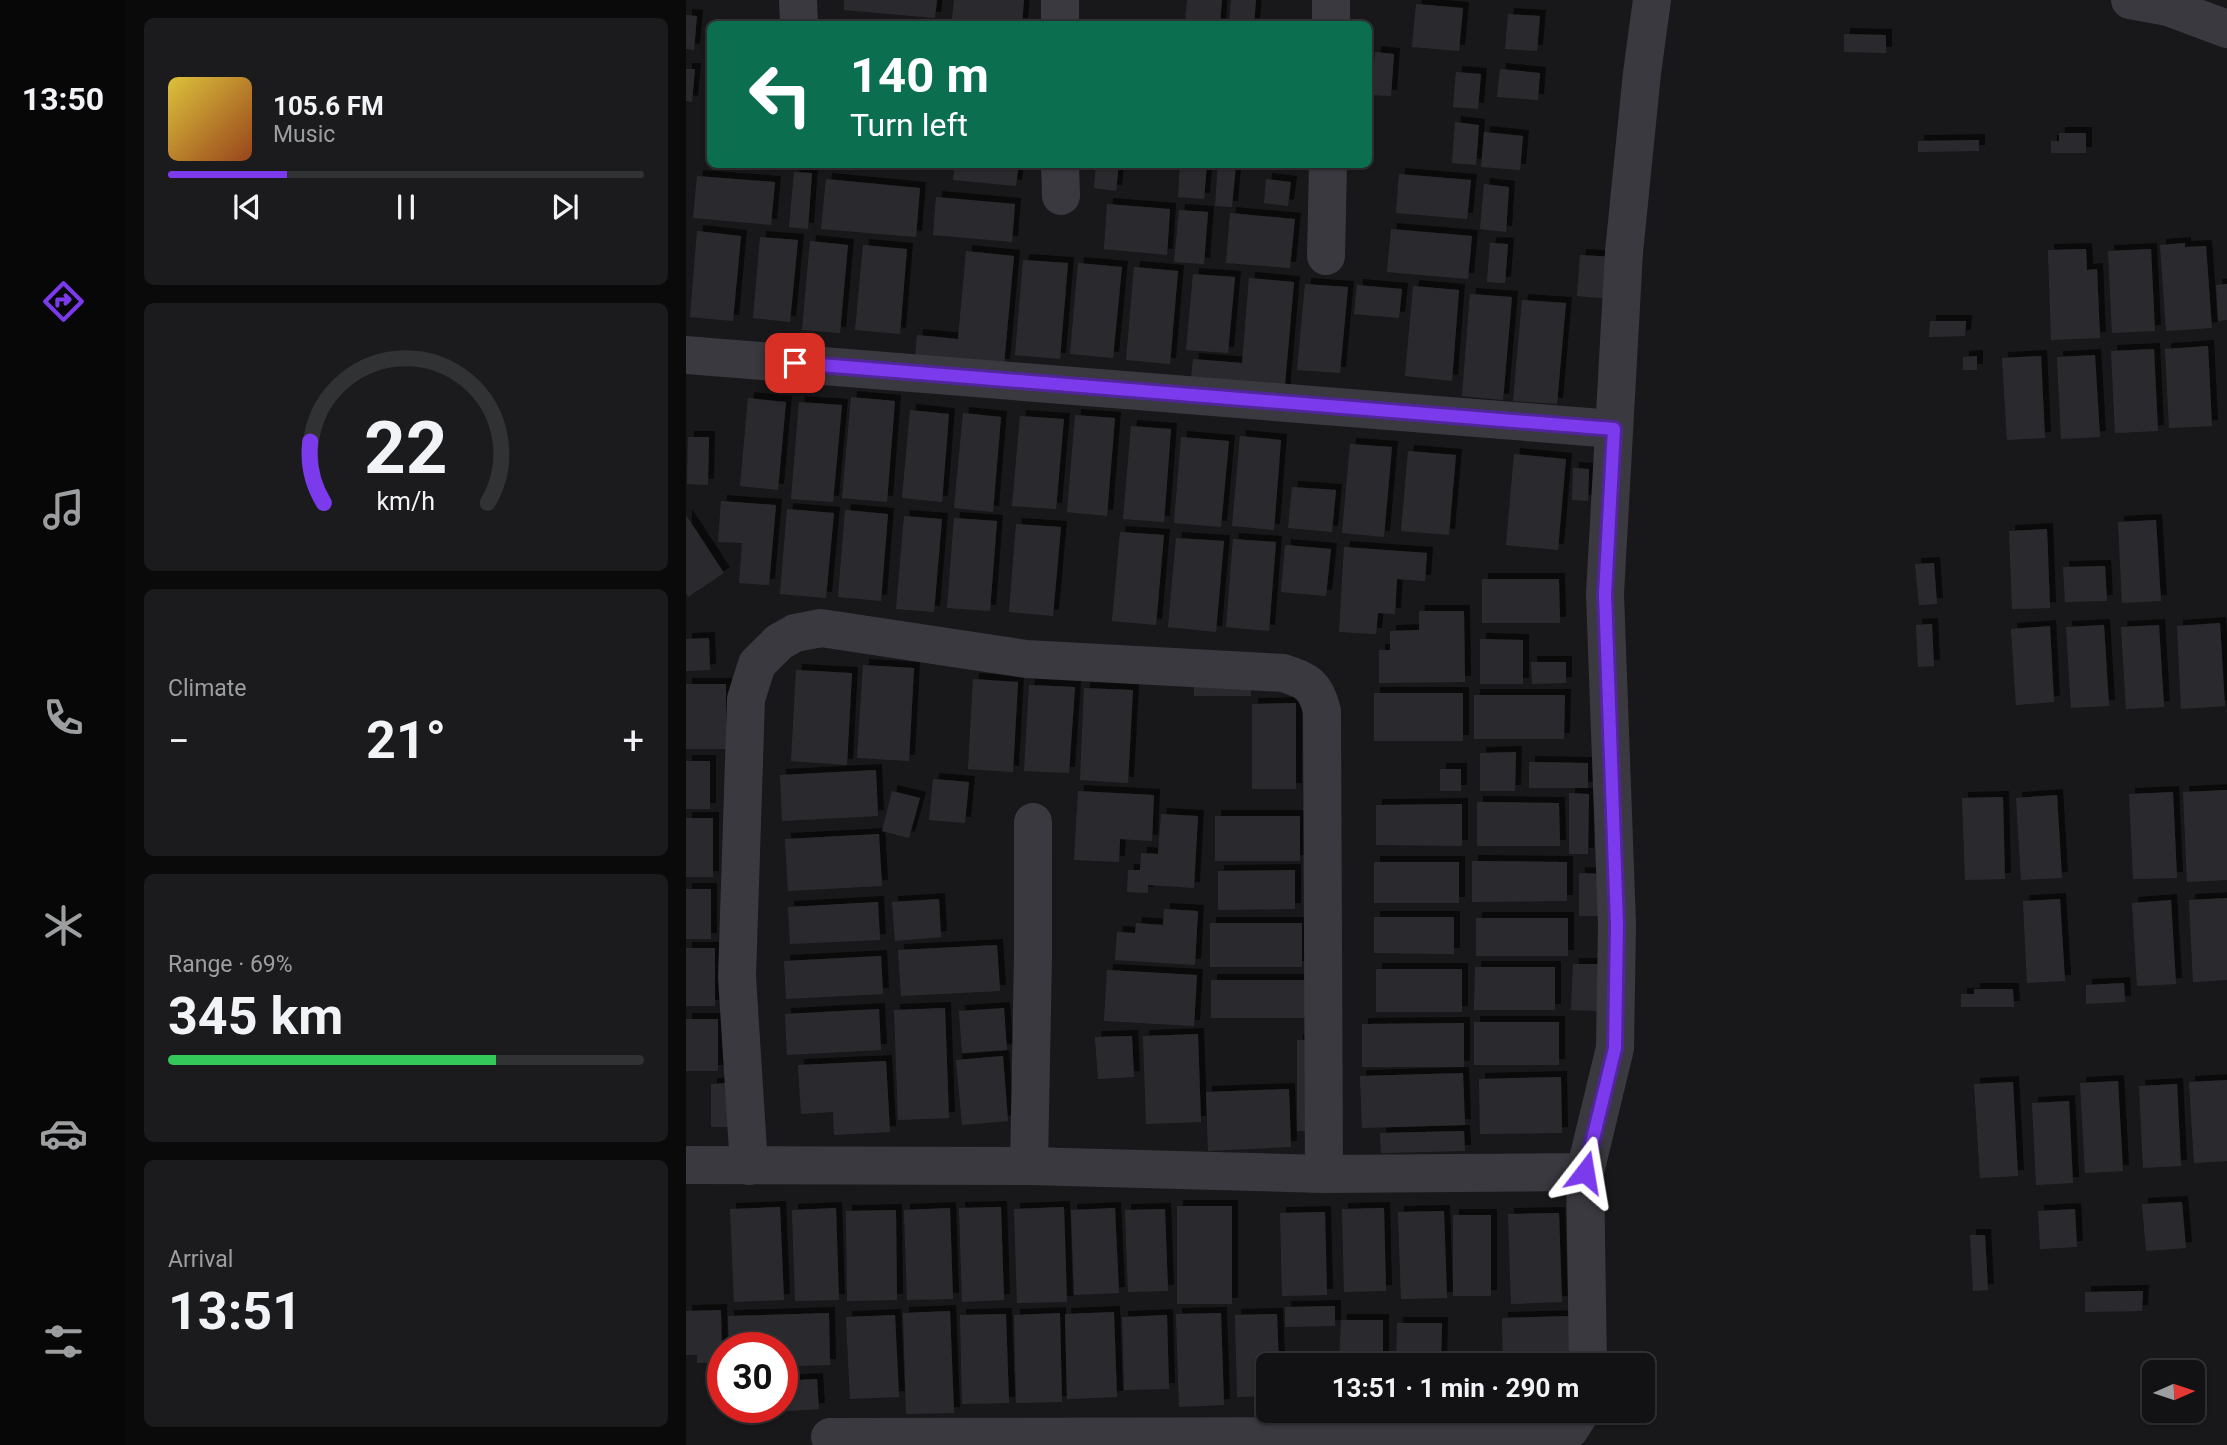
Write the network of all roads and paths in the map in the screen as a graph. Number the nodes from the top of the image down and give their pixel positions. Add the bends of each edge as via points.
1 (798, 0) edge
2 (1060, 0) edge
3 (1331, 0) edge
4 (1652, 0) edge
5 (2130, 0) edge
6 (2169, 3) edge
7 (799, 21) edge
8 (1060, 21) edge
9 (1331, 21) edge
10 (2227, 29) edge
11 (1328, 168) edge
12 (1326, 256) dead end
13 (686, 355) edge
14 (1614, 429) junction
15 (1033, 822) dead end
16 (686, 1166) edge
17 (749, 1166) junction
18 (1029, 1166) junction
19 (1585, 1172) junction
20 (1324, 1174) junction
21 (1588, 1353) edge
22 (1574, 1423) edge
23 (830, 1437) dead end

1 - 7 street
2 - 8 street
3 - 9 street
4 - 14 street via 1624,252
5 - 6 street
6 - 10 street
11 - 12 street
13 - 14 street
14 - 19 street via 1605,594 1617,924 1615,1048
15 - 18 street
16 - 17 street
17 - 18 street
17 - 20 street via 737,977 746,699 757,664 779,642 821,628 1026,659 1283,673 1310,685 1322,711
18 - 20 street
19 - 20 street
19 - 21 street
22 - 23 street via 1570,1429 1547,1435 1521,1436

